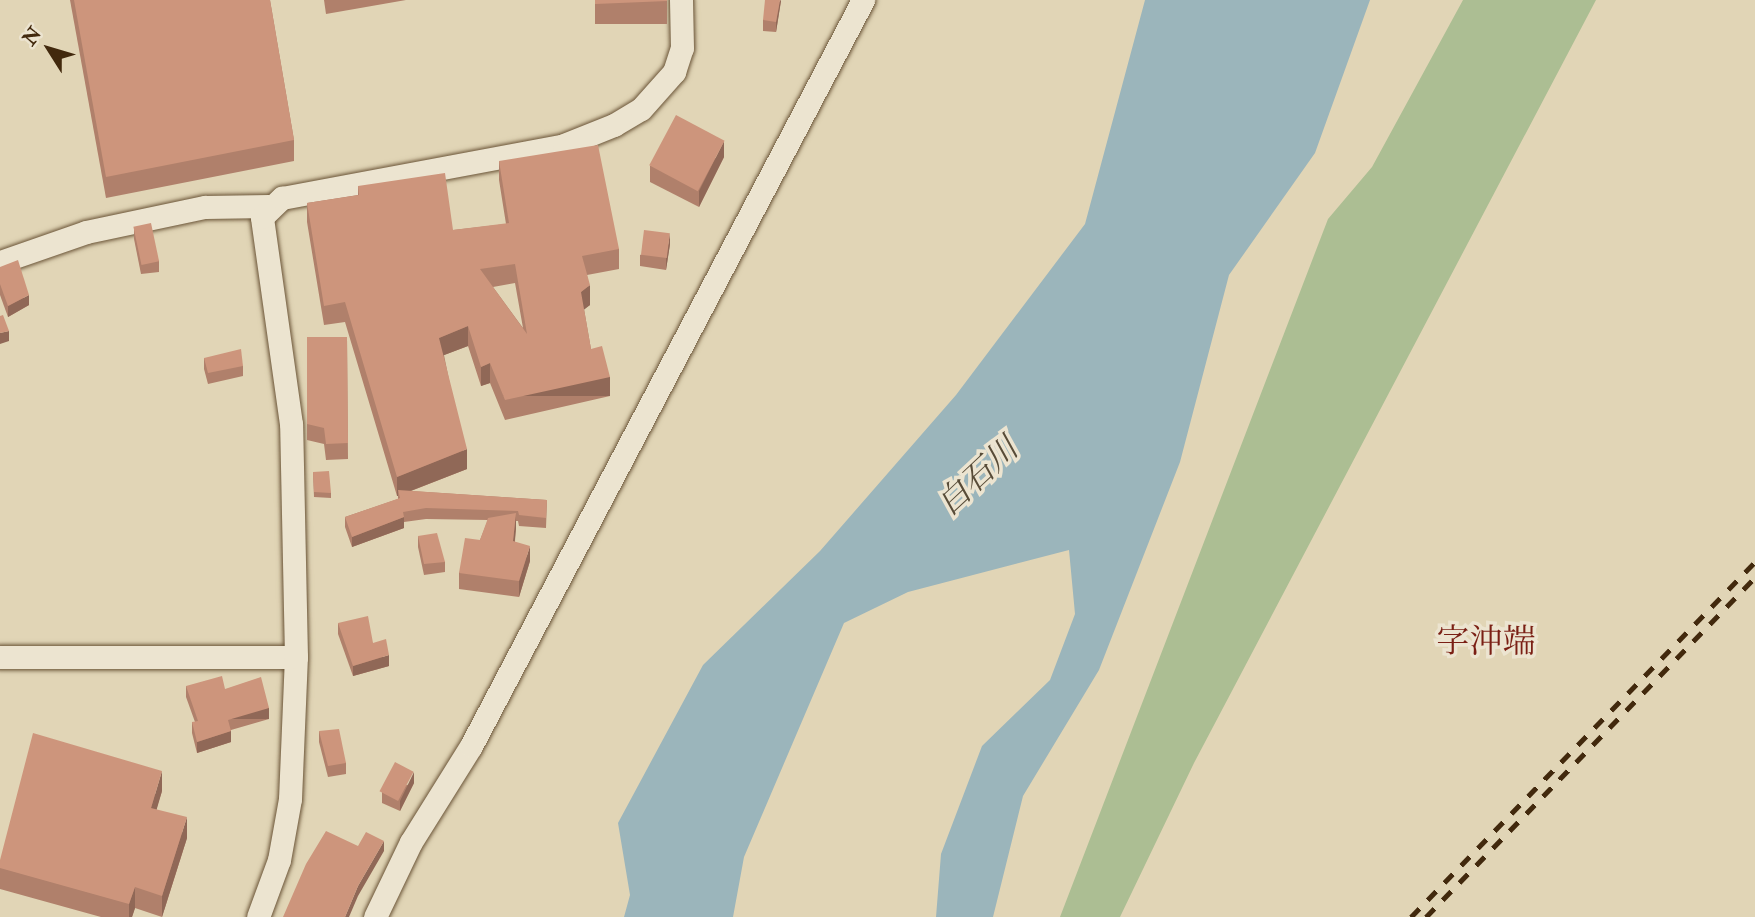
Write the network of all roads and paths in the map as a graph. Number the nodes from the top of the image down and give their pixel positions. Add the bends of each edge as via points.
1 (681, 0) edge
2 (863, 0) edge
3 (269, 206) junction
4 (0, 262) edge
5 (0, 657) edge
6 (296, 657) junction
7 (258, 917) edge
8 (375, 917) edge

1 - 3 street via 682,48 674,72 641,109 614,125 564,145 282,198
2 - 8 street via 471,746 411,842
3 - 4 street via 205,207 86,232
3 - 6 street via 262,217 291,424
5 - 6 street
6 - 7 street via 290,799 279,860

